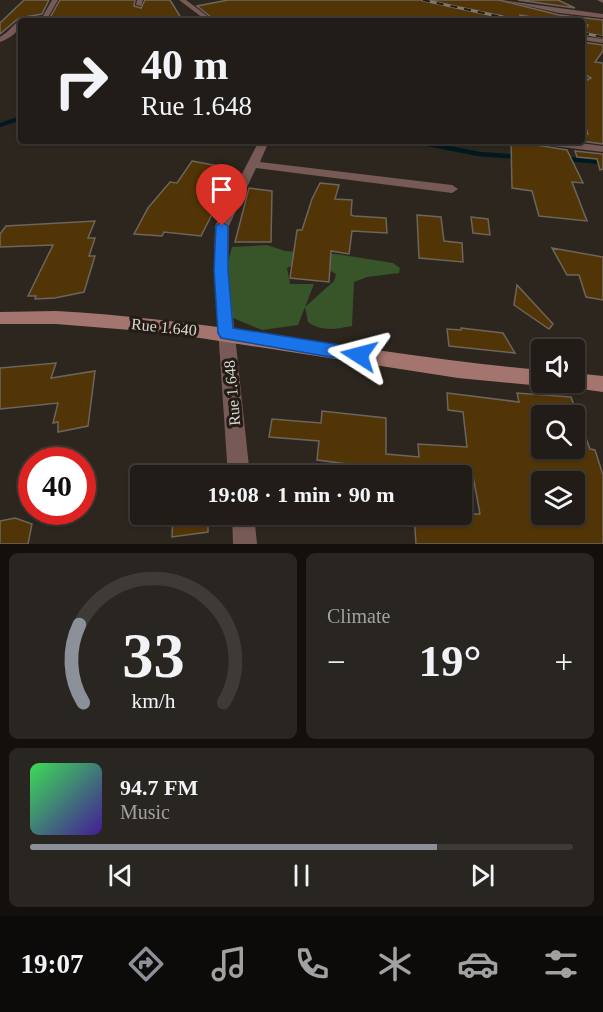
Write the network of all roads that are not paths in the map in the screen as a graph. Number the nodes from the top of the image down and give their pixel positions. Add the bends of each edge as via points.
1 (55, 0) edge
2 (182, 0) edge
3 (504, 0) edge
4 (536, 0) edge
5 (559, 11) junction
6 (603, 16) edge
7 (45, 18) edge
8 (208, 18) edge
9 (18, 22) edge
10 (585, 38) edge
11 (0, 40) edge
12 (603, 41) edge
13 (262, 144) edge
14 (554, 144) edge
15 (603, 149) edge
16 (251, 164) junction
17 (453, 189) dead end
18 (0, 318) edge
19 (226, 333) junction
20 (531, 377) edge
21 (585, 382) edge
22 (603, 384) edge
23 (238, 465) edge
24 (244, 525) edge
25 (245, 544) edge

1 - 7 street
2 - 8 street
3 - 5 street
4 - 5 street
5 - 6 street
9 - 11 street
10 - 12 street
13 - 16 street, Rue 1.648
14 - 15 street
16 - 17 street
16 - 19 street, Rue 1.648 via 222,226
18 - 19 street, Rue 1.640 via 32,316 124,322
19 - 20 street, Rue 1.640 via 448,370
19 - 23 street, Rue 1.648
21 - 22 street
24 - 25 street

